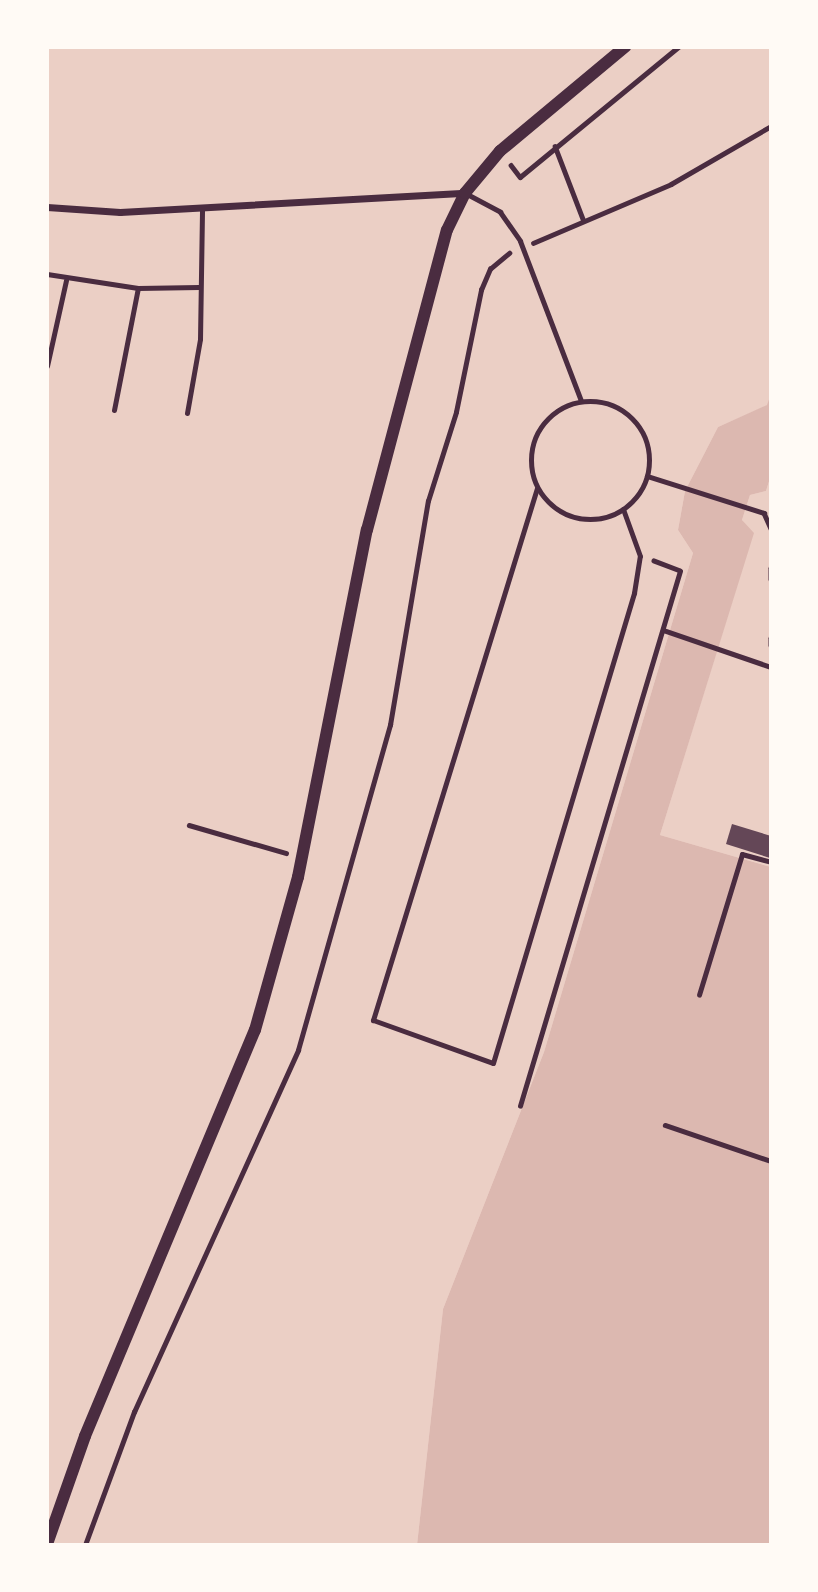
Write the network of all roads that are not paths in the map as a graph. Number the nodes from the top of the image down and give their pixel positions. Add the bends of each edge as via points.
1 (625, 47) edge
2 (465, 193) junction
3 (47, 207) edge
4 (202, 207) junction
5 (47, 274) edge
6 (66, 280) junction
7 (199, 286) junction
8 (138, 288) junction
9 (47, 366) edge
10 (581, 401) junction
11 (114, 411) dead end
12 (187, 413) dead end
13 (537, 488) junction
14 (624, 509) junction
15 (47, 1544) edge

1 - 2 street via 500,151
2 - 4 street
2 - 10 lane via 508,219
2 - 15 street via 434,268 398,408 302,857 255,1030 85,1436
3 - 4 street
4 - 7 lane
5 - 6 lane
6 - 8 lane
6 - 9 lane
7 - 8 lane
7 - 12 lane via 200,339
8 - 11 lane
10 - 13 lane via 548,418 535,438 531,467
10 - 14 lane via 610,405 635,421 645,437 647,476
13 - 14 lane via 567,515 590,519
13 - 14 lane via 373,1020 493,1063 634,593 640,555

